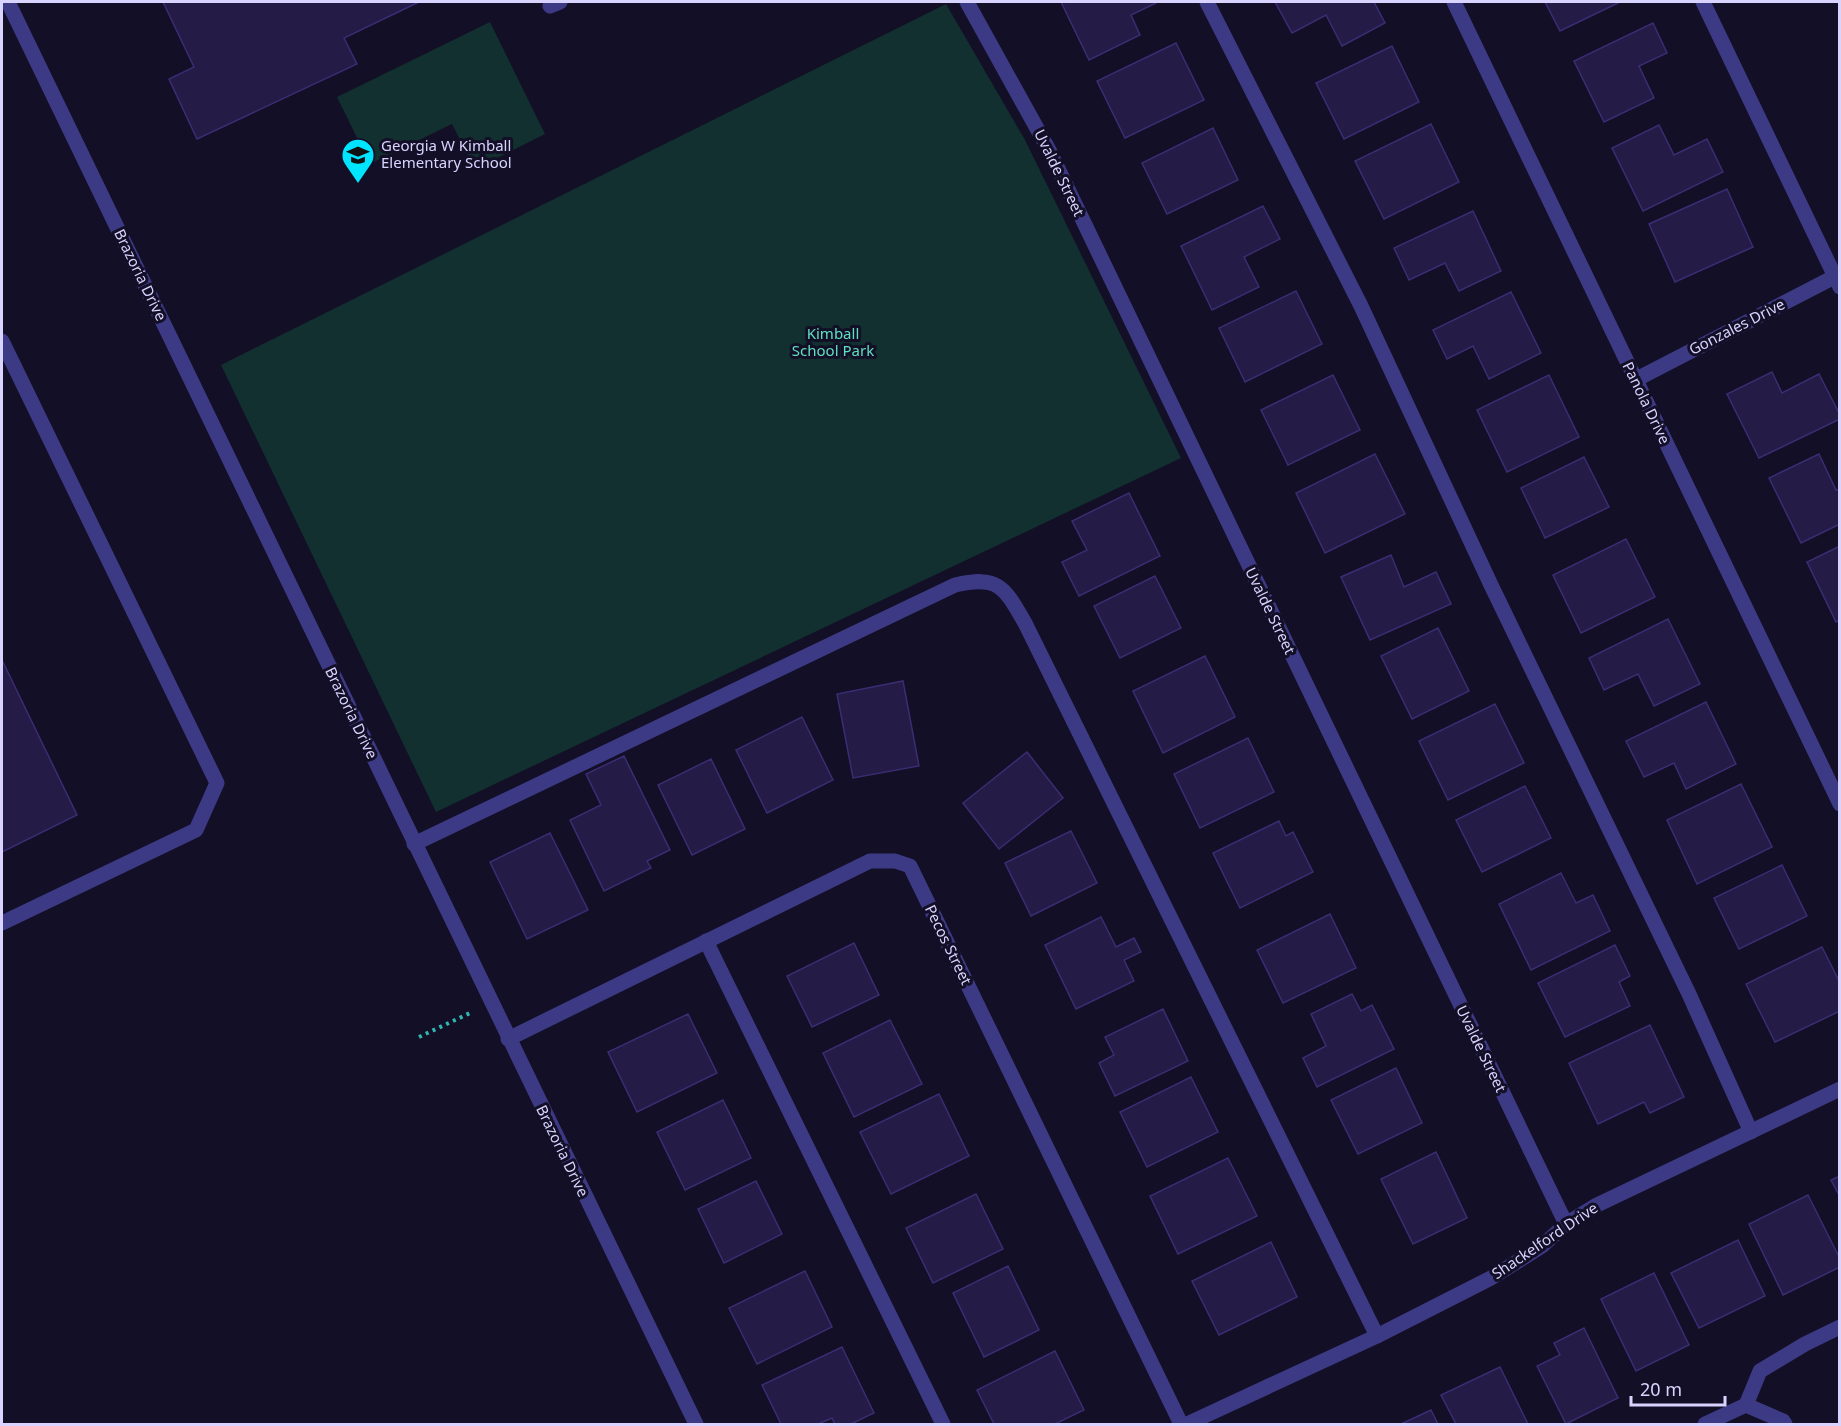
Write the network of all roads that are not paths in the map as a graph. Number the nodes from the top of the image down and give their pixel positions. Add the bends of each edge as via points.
1 (8, 2) edge
2 (967, 2) edge
3 (1207, 2) edge
4 (1454, 2) edge
5 (1703, 2) edge
6 (1838, 279) edge
7 (2, 341) edge
8 (1635, 380) junction
9 (1839, 804) edge
10 (414, 844) junction
11 (2, 923) edge
12 (706, 941) junction
13 (508, 1039) junction
14 (1839, 1089) edge
15 (1751, 1132) junction
16 (1566, 1224) junction
17 (1839, 1327) edge
18 (1377, 1336) junction
19 (1746, 1405) junction
20 (696, 1425) edge
21 (943, 1425) edge
22 (1181, 1425) edge
23 (1187, 1425) edge
24 (1705, 1425) edge
25 (1785, 1425) edge

1 - 10 street, Brazoria Drive
2 - 16 street, Uvalde Street via 1050,152
3 - 15 street via 1361,306
4 - 8 street, Panola Drive
5 - 6 street
6 - 8 street, Gonzales Drive
7 - 11 street via 217,783 196,830
8 - 9 street, Panola Drive
10 - 13 street, Brazoria Drive
10 - 18 street via 955,585 984,581 994,584 1008,593 1025,623
12 - 13 street, Pecos Street
12 - 21 street
12 - 22 street, Pecos Street via 870,861 895,861 910,866
13 - 20 street, Brazoria Drive
14 - 15 street, Shackelford Drive
15 - 16 street, Shackelford Drive via 1597,1205
16 - 18 street, Shackelford Drive via 1542,1246 1491,1278
17 - 19 street via 1760,1371
18 - 23 street, Shackelford Drive
19 - 24 street
19 - 25 street

